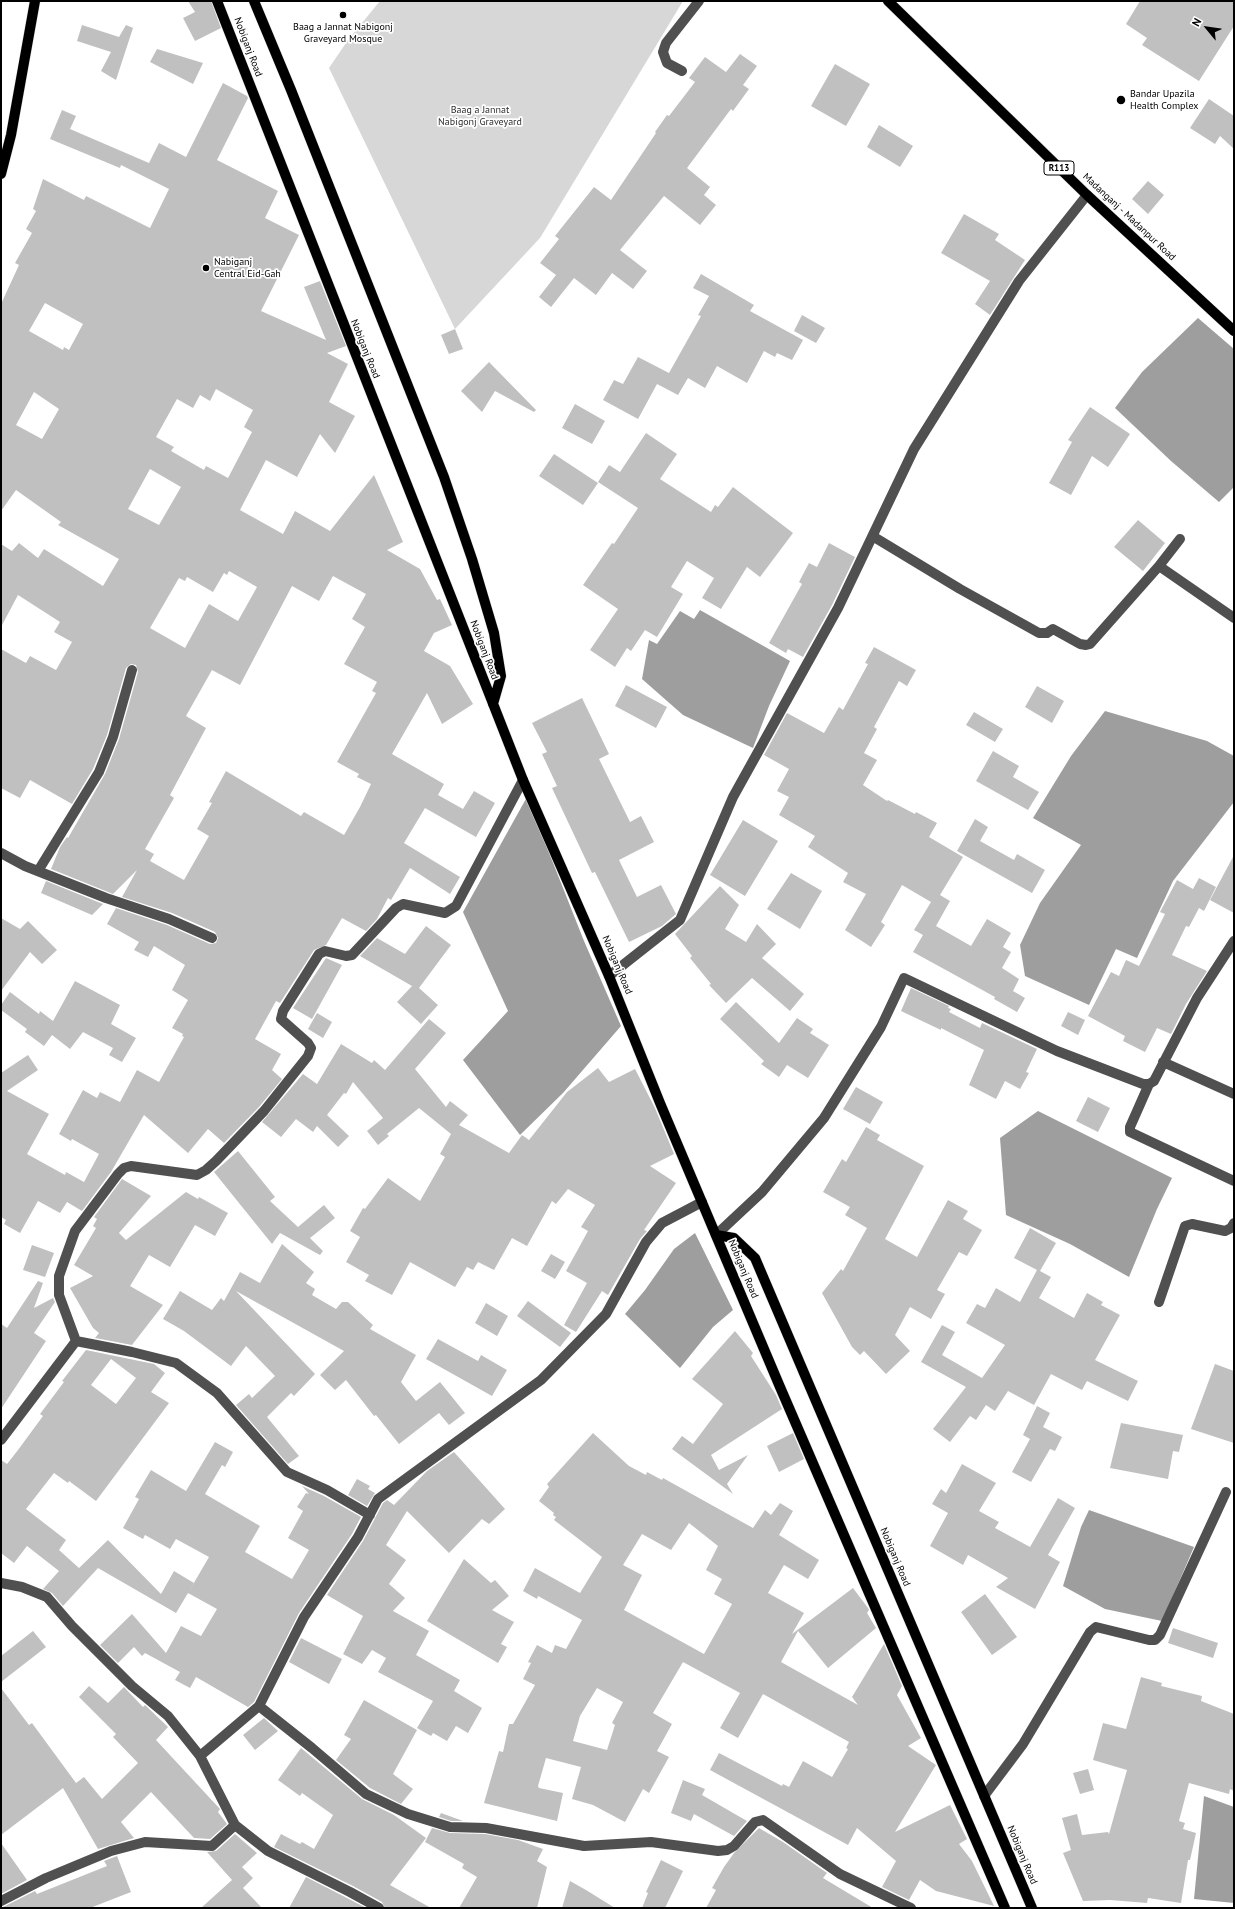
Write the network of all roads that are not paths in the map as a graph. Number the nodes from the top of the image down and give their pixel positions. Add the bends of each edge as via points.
1 (35, 1) edge
2 (217, 1) edge
3 (254, 1) edge
4 (699, 1) edge
5 (888, 1) edge
6 (682, 71) dead end
7 (1, 174) edge
8 (1087, 195) junction
9 (1234, 331) edge
10 (874, 537) junction
11 (1180, 539) dead end
12 (1159, 566) junction
13 (1234, 618) edge
14 (132, 670) dead end
15 (493, 704) junction
16 (523, 780) junction
17 (1, 853) edge
18 (38, 871) junction
19 (212, 938) dead end
20 (1234, 941) edge
21 (609, 976) junction
22 (1163, 1062) junction
23 (1149, 1084) junction
24 (1234, 1094) edge
25 (1234, 1181) edge
26 (702, 1202) junction
27 (1234, 1223) edge
28 (716, 1236) junction
29 (1159, 1302) dead end
30 (76, 1341) junction
31 (1, 1440) edge
32 (1226, 1492) dead end
33 (370, 1515) junction
34 (1, 1583) edge
35 (259, 1706) junction
36 (200, 1756) junction
37 (984, 1796) junction
38 (234, 1825) junction
39 (1, 1902) edge
40 (379, 1908) edge
41 (911, 1908) edge
42 (1005, 1908) edge
43 (1032, 1908) edge

1 - 7 main road via 11,135
2 - 15 main road, Nobiganj Road
3 - 15 main road, Nobiganj Road via 441,470 472,559 494,633 501,676
4 - 6 street via 666,43 663,52 667,63
5 - 8 main road, Madanganj - Madanpur Road / R113
8 - 9 main road, Madanganj - Madanpur Road / R113
8 - 10 street via 1035,260 1011,295 914,450
10 - 12 street via 1039,633 1047,633 1053,629 1086,645 1090,644
10 - 21 street via 838,608 733,797 680,920
11 - 12 street
12 - 13 street
14 - 18 street via 113,737 99,772
15 - 16 main road, Nobiganj Road
16 - 21 main road, Nobiganj Road
16 - 30 street via 456,906 445,913 403,904 396,908 352,955 325,952 319,954 283,1011 281,1020 308,1043 308,1056 264,1111 216,1161 196,1175 131,1166 118,1174 75,1230 59,1276 59,1295
17 - 18 street
18 - 19 street
20 - 22 street via 1197,998
21 - 26 main road, Nobiganj Road
22 - 23 street via 1154,1081
22 - 24 street
23 - 25 street via 1130,1132
23 - 28 street via 1143,1084 1057,1051 904,978 881,1027 824,1118 762,1192
26 - 28 main road, Nobiganj Road
26 - 33 street via 662,1223 646,1242 606,1314 541,1380 378,1499
27 - 29 street via 1231,1228 1224,1231 1192,1224 1185,1226
28 - 37 main road, Nobiganj Road via 734,1238 755,1258
28 - 42 main road, Nobiganj Road
30 - 31 street
30 - 33 street via 176,1363 217,1393 287,1472 327,1490
32 - 37 street via 1160,1635 1155,1640 1149,1640 1096,1627 1090,1632 1023,1744
33 - 35 street via 304,1617
34 - 36 street via 22,1587 46,1597 132,1686 168,1716
35 - 36 street
35 - 41 street via 366,1794 408,1814 450,1827 486,1828 584,1846 651,1842 718,1851 734,1846 755,1822 763,1820 840,1874
36 - 38 street
37 - 43 main road, Nobiganj Road
38 - 39 street via 212,1846 144,1842 111,1851 46,1878
38 - 40 street via 268,1851

